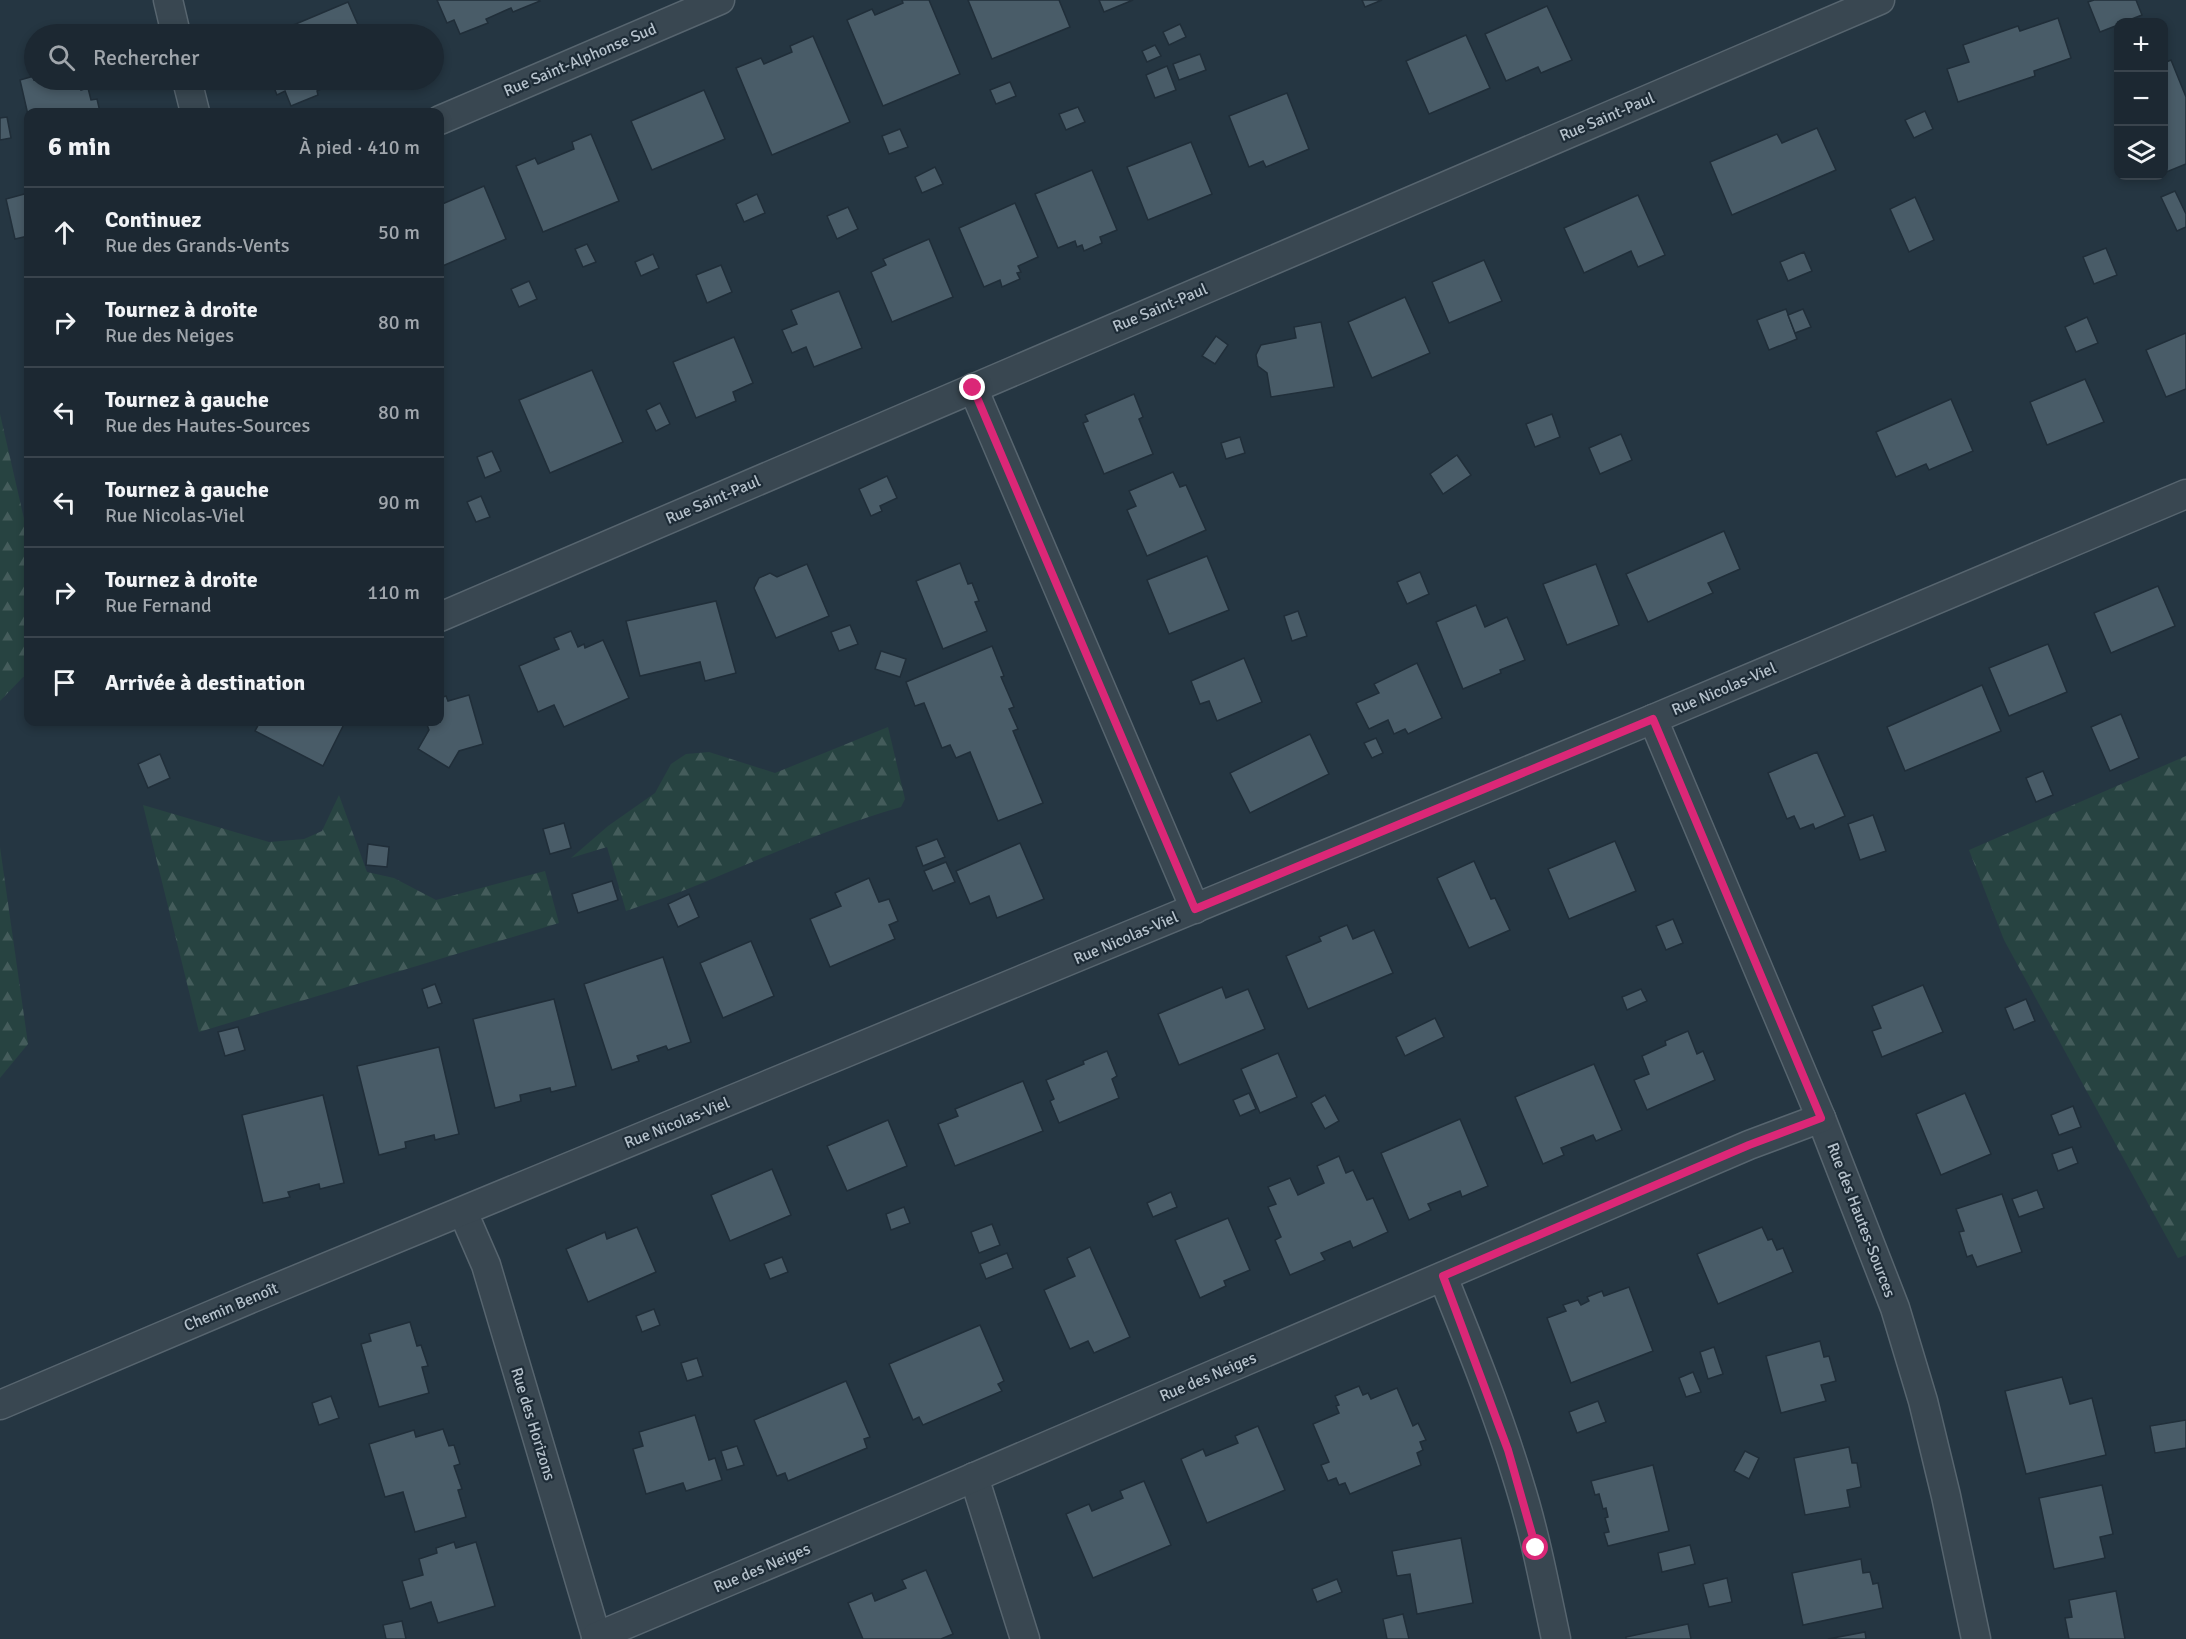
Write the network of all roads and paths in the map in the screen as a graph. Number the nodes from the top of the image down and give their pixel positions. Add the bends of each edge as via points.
1 (168, 0) edge
2 (720, 0) edge
3 (1880, 0) edge
4 (174, 24) edge
5 (190, 90) edge
6 (194, 108) edge
7 (444, 118) edge
8 (973, 388) junction
9 (2186, 494) edge
10 (444, 615) edge
11 (1653, 719) junction
12 (1195, 909) junction
13 (1821, 1118) junction
14 (463, 1212) junction
15 (1443, 1276) junction
16 (0, 1404) edge
17 (974, 1477) junction
18 (597, 1638) edge
19 (1025, 1639) edge
20 (1556, 1639) edge
21 (1976, 1639) edge

1 - 4 street
2 - 7 street, Rue Saint-Alphonse Sud
3 - 8 street, Rue Saint-Paul
5 - 6 street
8 - 10 street, Rue Saint-Paul
8 - 12 street
9 - 11 street, Rue Nicolas-Viel
11 - 12 street, Rue Nicolas-Viel
11 - 13 street, Rue des Hautes-Sources
12 - 14 street, Rue Nicolas-Viel
13 - 15 street, Rue des Neiges
13 - 21 street, Rue des Hautes-Sources via 1895,1308 1923,1401
14 - 16 street, Chemin Benoît
14 - 18 street, Rue des Horizons via 486,1265
15 - 17 street, Rue des Neiges
15 - 20 street via 1519,1482
17 - 18 street, Rue des Neiges
17 - 19 street

